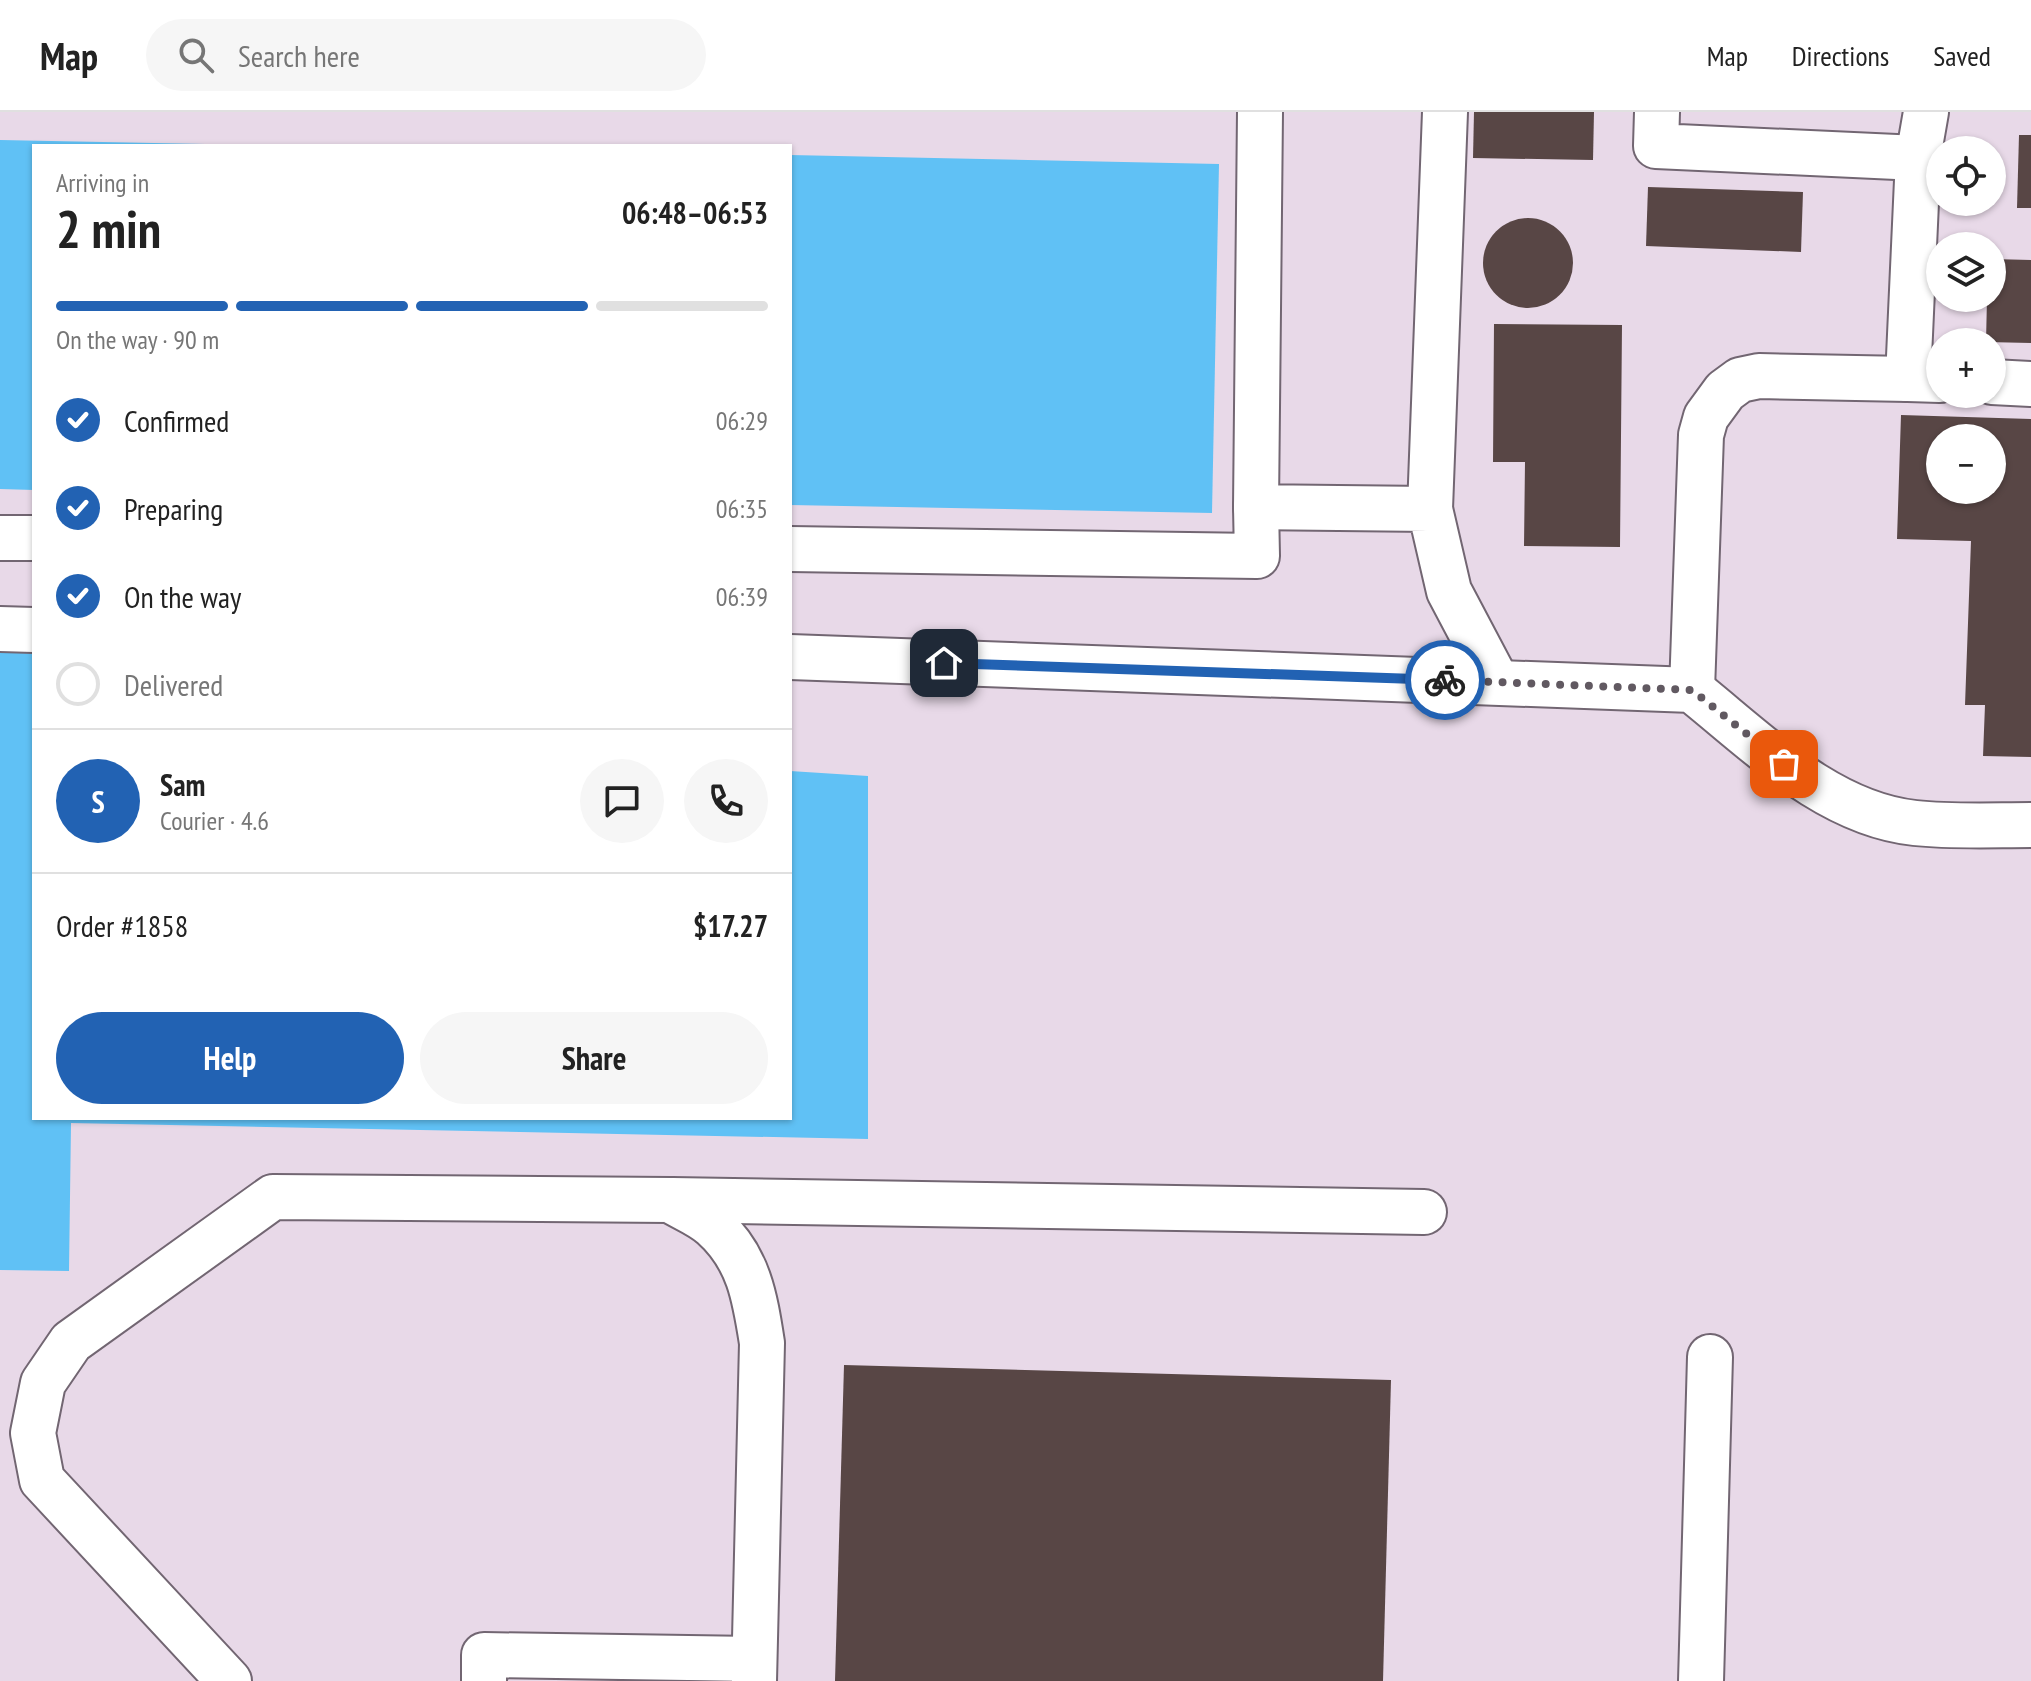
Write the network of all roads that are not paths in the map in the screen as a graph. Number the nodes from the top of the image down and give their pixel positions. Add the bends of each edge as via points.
1 (1260, 112) edge
2 (1445, 112) edge
3 (1657, 112) edge
4 (1926, 112) edge
5 (1918, 158) junction
6 (1924, 379) edge
7 (2006, 383) edge
8 (2031, 384) edge
9 (1256, 507) junction
10 (1430, 509) junction
11 (0, 538) edge
12 (32, 538) edge
13 (792, 549) edge
14 (0, 629) edge
15 (32, 630) edge
16 (792, 657) edge
17 (1497, 682) junction
18 (1692, 690) junction
19 (2031, 825) edge
20 (670, 1200) junction
21 (1424, 1212) dead end
22 (1710, 1357) dead end
23 (754, 1670) edge
24 (229, 1681) edge
25 (484, 1681) edge
26 (1701, 1681) edge

1 - 9 lane
2 - 10 lane
3 - 5 lane via 1656,146
4 - 5 lane
5 - 6 lane
6 - 18 lane via 1759,376 1740,380 1715,402 1706,417 1699,456
7 - 8 lane
9 - 10 lane
9 - 13 lane via 1257,556
10 - 17 lane via 1449,591
11 - 12 lane
14 - 15 lane
16 - 17 lane
17 - 18 lane
18 - 19 lane via 1807,782 1877,814 1913,823
20 - 21 lane
20 - 23 lane via 712,1224 737,1254 754,1292 762,1343
20 - 24 lane via 273,1197 71,1342 43,1383 33,1433 42,1480
22 - 26 lane
23 - 25 lane via 484,1655

